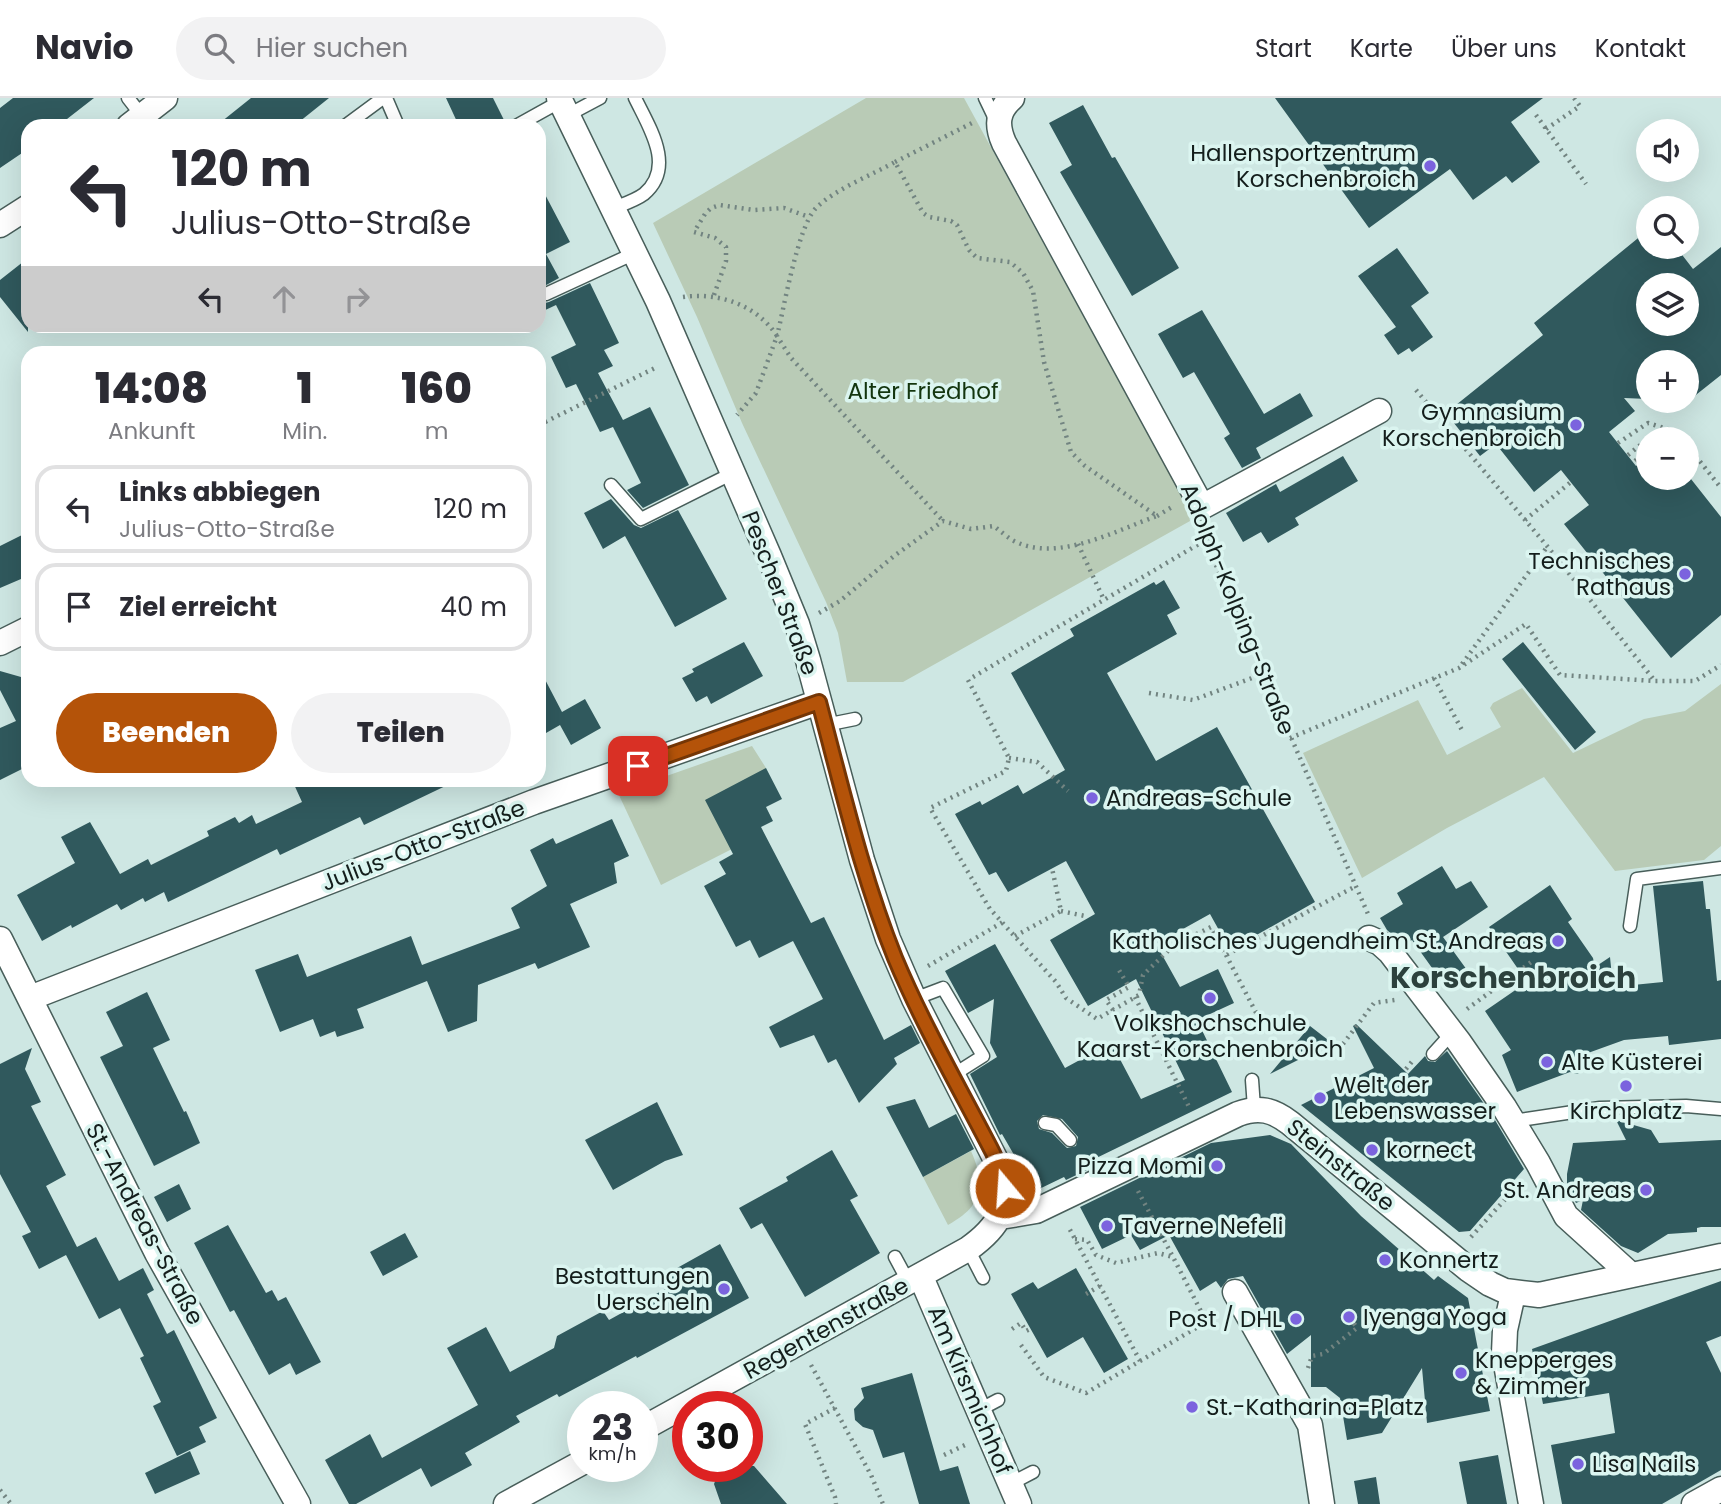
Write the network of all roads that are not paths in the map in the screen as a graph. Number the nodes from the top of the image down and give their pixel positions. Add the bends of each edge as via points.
1 (165, 98) edge
2 (384, 98) edge
3 (600, 98) edge
4 (635, 98) edge
5 (985, 98) edge
6 (1013, 98) edge
7 (563, 105) edge
8 (133, 114) edge
9 (355, 119) edge
10 (394, 119) edge
11 (532, 119) edge
12 (995, 119) junction
13 (614, 208) junction
14 (21, 212) edge
15 (0, 225) edge
16 (635, 253) junction
17 (546, 294) dead end
18 (1379, 411) dead end
19 (733, 473) junction
20 (611, 485) dead end
21 (21, 632) edge
22 (0, 643) edge
23 (822, 714) junction
24 (855, 719) dead end
25 (1721, 868) edge
26 (1630, 926) dead end
27 (0, 939) edge
28 (1374, 941) road end
29 (909, 989) junction
30 (30, 998) junction
31 (1449, 1029) junction
32 (1433, 1054) dead end
33 (953, 1074) junction
34 (1252, 1080) dead end
35 (1254, 1108) junction
36 (1721, 1110) edge
37 (1513, 1121) junction
38 (1045, 1123) dead end
39 (1070, 1140) dead end
40 (1000, 1217) junction
41 (968, 1249) junction
42 (1721, 1256) edge
43 (895, 1257) dead end
44 (1631, 1275) junction
45 (983, 1278) dead end
46 (915, 1280) junction
47 (1513, 1294) junction
48 (1238, 1297) road end
49 (658, 1420) edge
50 (567, 1471) edge
51 (1032, 1472) dead end
52 (1014, 1494) edge
53 (298, 1504) edge
54 (506, 1504) edge
55 (1322, 1504) edge
56 (1531, 1504) edge

1 - 8 street
2 - 9 lane
2 - 10 lane
3 - 7 lane
4 - 13 lane via 660,151 657,176 642,196
5 - 12 lane
6 - 12 street
7 - 11 lane
7 - 13 street, Pescher Straße
12 - 18 street, Adolph-Kolping-Straße via 1202,507
13 - 16 street, Pescher Straße
14 - 15 street
16 - 17 lane
16 - 19 street, Pescher Straße
19 - 20 lane via 641,519
19 - 23 street, Pescher Straße via 797,624
21 - 22 street
23 - 24 lane
23 - 29 street, Pescher Straße via 874,899
23 - 30 street, Julius-Otto-Straße via 522,806
25 - 26 lane via 1637,879
27 - 30 street, St.-Andreas-Straße
28 - 31 street via 1390,952
29 - 33 street, Pescher Straße
29 - 33 lane via 943,988 983,1056
30 - 53 street, St.-Andreas-Straße via 157,1253
31 - 32 lane
31 - 37 street
33 - 40 street, Pescher Straße via 1003,1176 1005,1200
34 - 35 lane
35 - 40 street via 1127,1168 1091,1180 1036,1212
35 - 47 street, Steinstraße via 1276,1113 1290,1123 1482,1280
36 - 37 lane via 1600,1108
37 - 44 street via 1566,1216
38 - 39 lane via 1056,1125
40 - 41 street, Regentenstraße via 988,1234
41 - 45 lane
41 - 46 street, Regentenstraße
42 - 44 street
43 - 46 lane
44 - 47 street via 1539,1295
46 - 49 street, Regentenstraße
46 - 52 street, Am Kirsmichhof via 988,1405
47 - 56 street via 1504,1353
48 - 55 street via 1310,1424
50 - 54 street
51 - 52 lane

